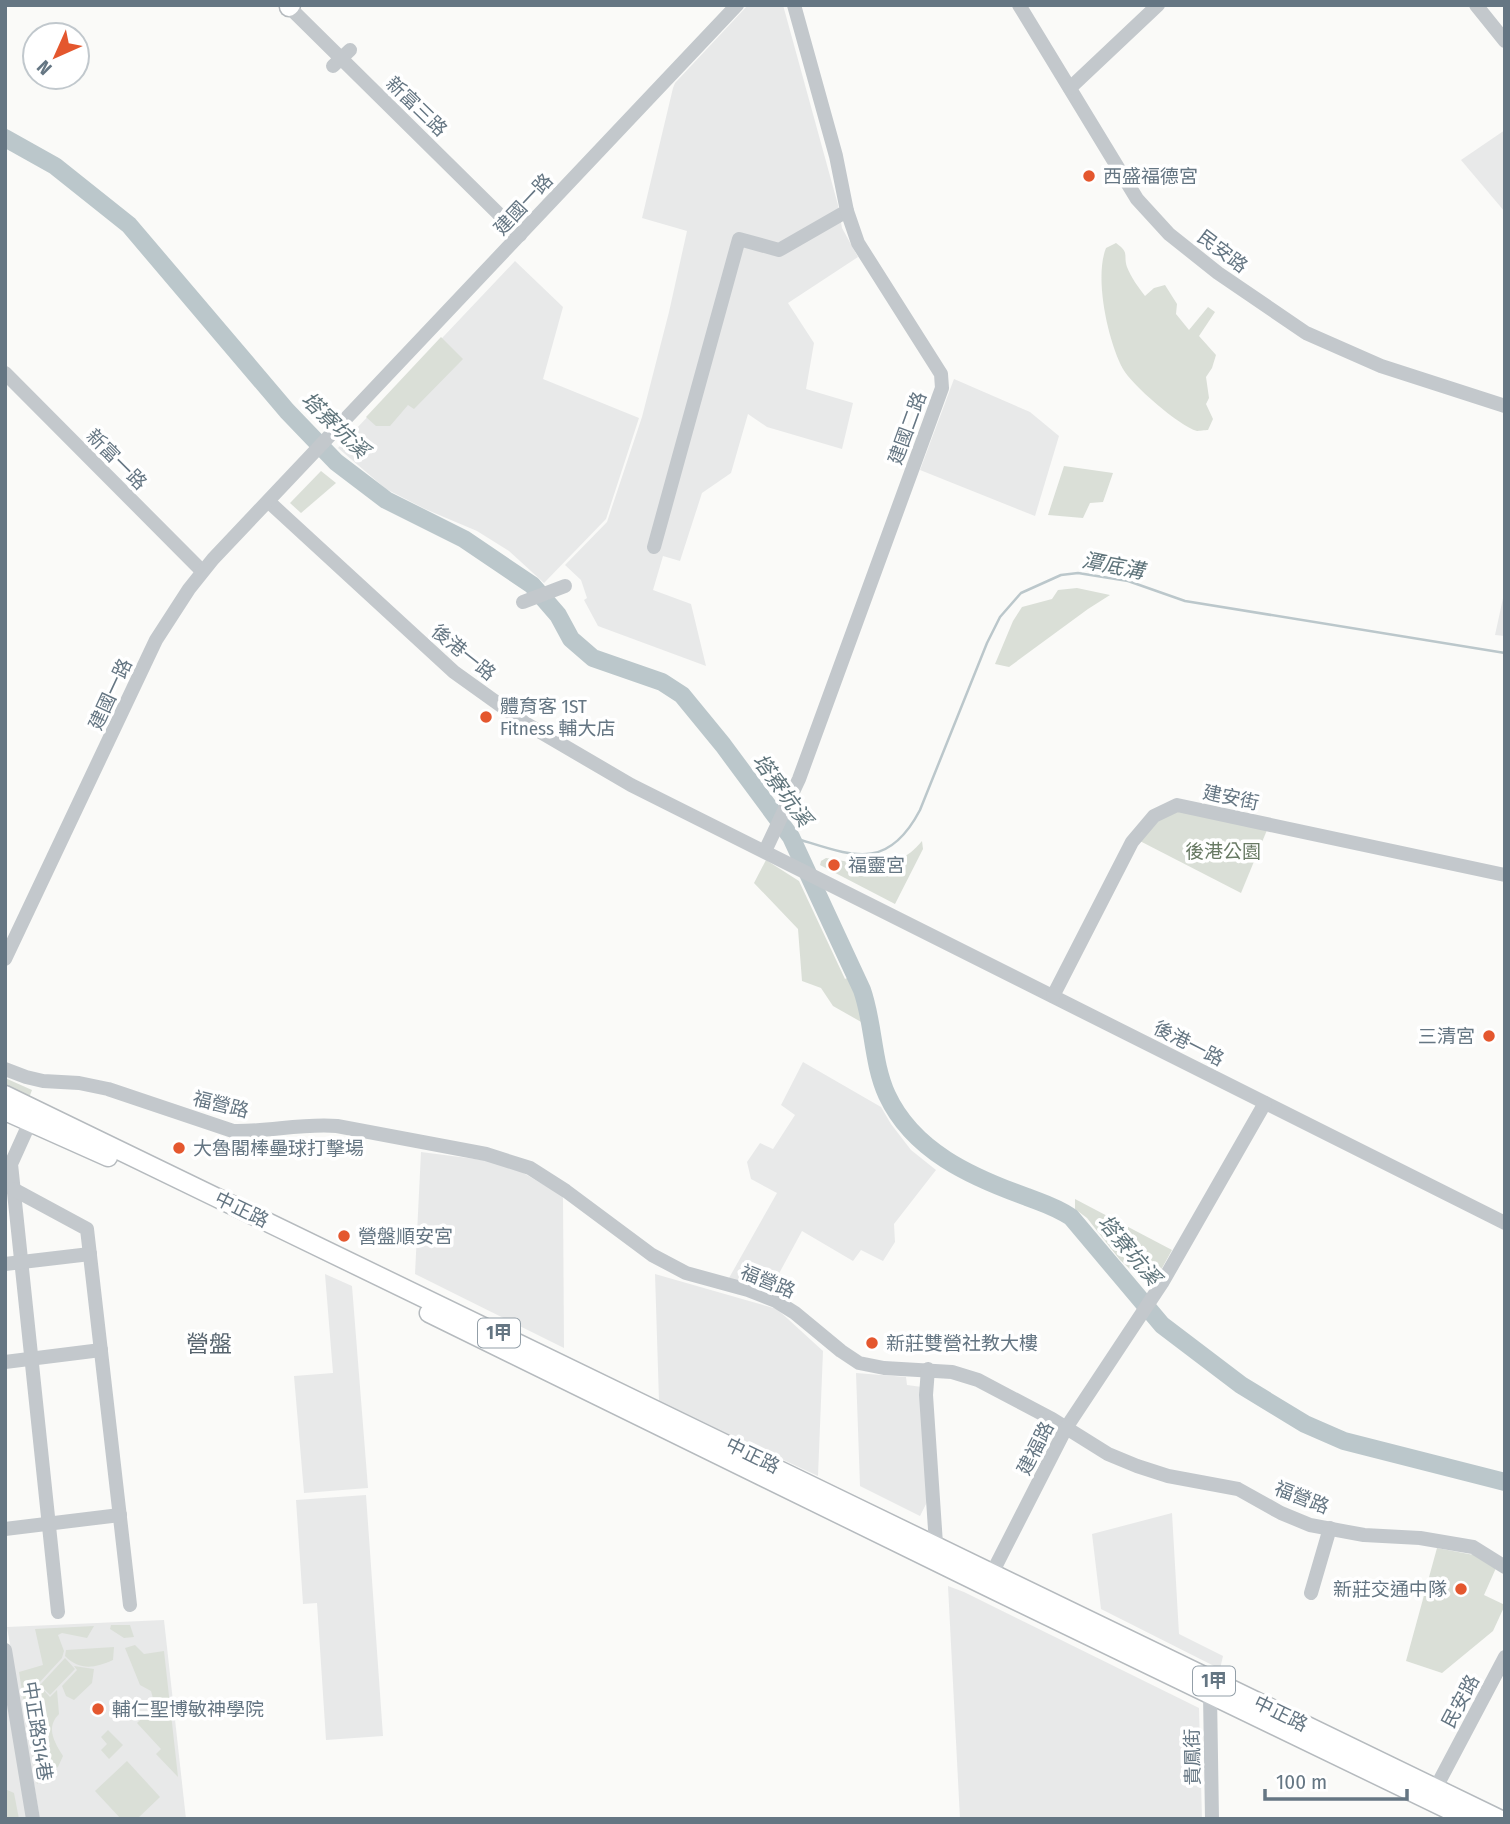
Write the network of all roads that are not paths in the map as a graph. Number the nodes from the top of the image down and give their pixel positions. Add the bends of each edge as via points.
1 (737, 5) edge
2 (794, 5) edge
3 (1019, 5) edge
4 (1158, 5) edge
5 (1476, 5) edge
6 (289, 6) edge
7 (1505, 41) edge
8 (1070, 88) junction
9 (847, 211) junction
10 (520, 235) junction
11 (5, 373) edge
12 (1505, 406) edge
13 (269, 502) junction
14 (654, 547) dead end
15 (202, 571) junction
16 (565, 586) dead end
17 (523, 603) dead end
18 (769, 850) junction
19 (1505, 875) edge
20 (5, 959) edge
21 (1053, 996) junction
22 (5, 1069) edge
23 (5, 1094) edge
24 (1265, 1103) junction
25 (5, 1111) edge
26 (30, 1122) junction
27 (13, 1189) junction
28 (1505, 1223) edge
29 (90, 1254) junction
30 (21, 1262) junction
31 (5, 1264) edge
32 (101, 1350) junction
33 (31, 1359) junction
34 (5, 1362) edge
35 (928, 1369) junction
36 (1066, 1428) junction
37 (120, 1515) junction
38 (49, 1524) junction
39 (1329, 1528) junction
40 (5, 1529) edge
41 (936, 1544) junction
42 (1505, 1567) edge
43 (989, 1580) junction
44 (1311, 1594) dead end
45 (130, 1605) dead end
46 (58, 1612) dead end
47 (5, 1650) edge
48 (1505, 1657) edge
49 (1210, 1694) junction
50 (1433, 1794) junction
51 (33, 1819) edge
52 (1212, 1819) edge
53 (1468, 1819) edge
54 (1499, 1819) edge

1 - 10 street, 建國一路
2 - 9 street, 建國二路
3 - 8 street, 民安路
4 - 8 street
5 - 7 street
6 - 10 street, 新富三路
8 - 12 street, 民安路 via 1138,200 1169,234 1218,273 1306,333 1381,366
9 - 14 street via 779,250 739,239
9 - 18 street, 建國二路 via 864,253 941,374 942,388
10 - 13 street, 建國一路
11 - 15 street, 新富一路
13 - 15 street, 建國一路
13 - 18 street, 後港一路 via 454,673 525,723 631,785
15 - 20 street, 建國一路 via 156,640
16 - 17 street
18 - 21 street, 後港一路
19 - 21 street, 建安街 via 1177,805 1154,816 1132,842
21 - 24 street, 後港一路
22 - 35 street, 福營路 via 43,1081 108,1089 233,1131 337,1126 519,1164 566,1191 659,1259 686,1273 776,1301 859,1363
23 - 41 main road, 中正路 / 1甲
24 - 28 street, 後港一路
24 - 36 street, 建福路 via 1158,1289
25 - 26 main road, 中正路 / 1甲
26 - 27 street via 10,1164
26 - 43 main road, 中正路 / 1甲 via 235,1216
27 - 29 street via 87,1229
27 - 30 street
29 - 30 street
29 - 32 street
30 - 31 street
30 - 33 street
32 - 33 street
32 - 37 street
33 - 34 street
33 - 38 street
35 - 36 street, 福營路 via 978,1380
35 - 41 street
36 - 39 street, 福營路 via 1138,1466 1238,1489 1310,1525
36 - 43 street, 建福路
37 - 38 street
37 - 45 street
38 - 40 street
38 - 46 street
39 - 42 street, 福營路 via 1473,1547
39 - 44 street
41 - 43 main road, 中正路 / 1甲
43 - 49 main road, 中正路 / 1甲
43 - 50 main road, 中正路 / 1甲
47 - 51 street, 中正路514巷
48 - 50 street, 民安路
49 - 50 main road, 中正路 / 1甲
49 - 52 street, 貴鳳街
50 - 53 main road, 中正路 / 1甲
50 - 54 main road, 中正路 / 1甲

